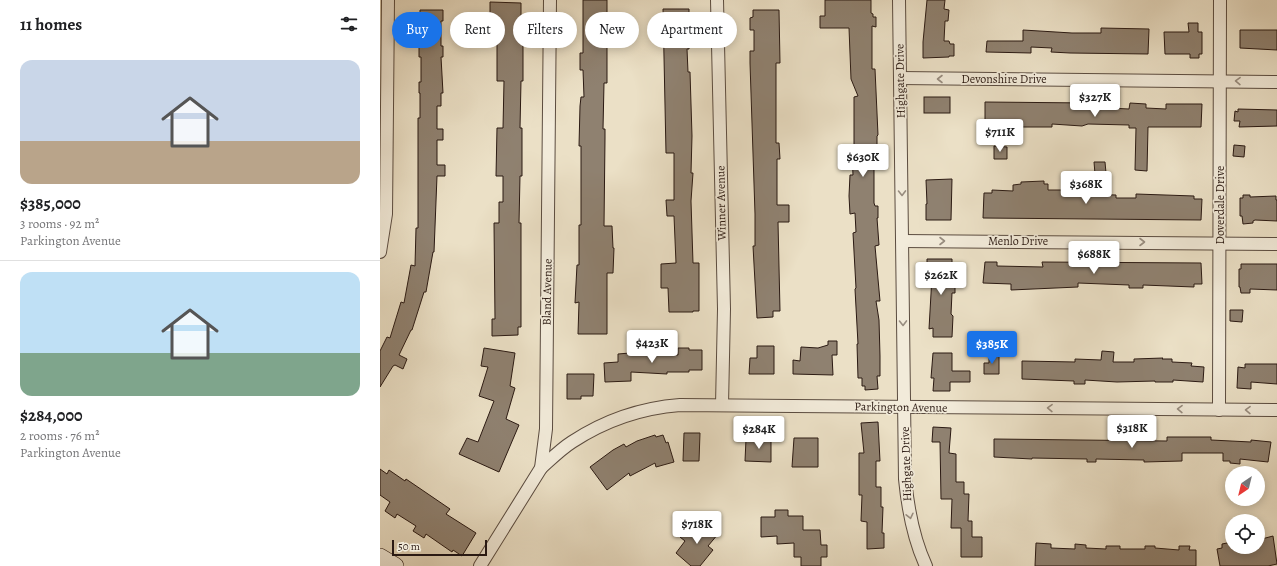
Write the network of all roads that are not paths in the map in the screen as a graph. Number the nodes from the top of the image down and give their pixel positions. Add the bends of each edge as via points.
1 (388, 0) edge
2 (550, 0) edge
3 (717, 0) edge
4 (899, 0) edge
5 (1220, 0) edge
6 (900, 78) junction
7 (1220, 81) junction
8 (1277, 82) edge
9 (903, 240) junction
10 (1220, 243) junction
11 (1277, 244) edge
12 (380, 252) edge
13 (722, 405) junction
14 (904, 407) junction
15 (1219, 410) junction
16 (1277, 410) edge
17 (541, 468) junction
18 (380, 557) edge
19 (395, 566) edge
20 (480, 566) edge
21 (926, 566) edge

1 - 12 street via 386,214
2 - 17 street, Bland Avenue via 546,429
3 - 13 street, Winner Avenue via 724,309
4 - 6 street, Highgate Drive
5 - 7 street, Doverdale Drive
7 -> 6 street, Devonshire Drive
6 -> 9 street, Highgate Drive
8 -> 7 street, Devonshire Drive
7 - 10 street, Doverdale Drive
9 -> 10 street, Menlo Drive
9 -> 14 street, Highgate Drive
10 - 11 street, Menlo Drive
10 - 15 street, Doverdale Drive
13 - 14 street, Parkington Avenue
13 - 17 street, Parkington Avenue via 660,406 633,413 576,439
15 -> 14 street, Parkington Avenue
14 -> 21 street, Highgate Drive via 908,509 914,536
16 -> 15 street, Parkington Avenue
17 - 20 street, Bland Avenue
18 - 19 main road

